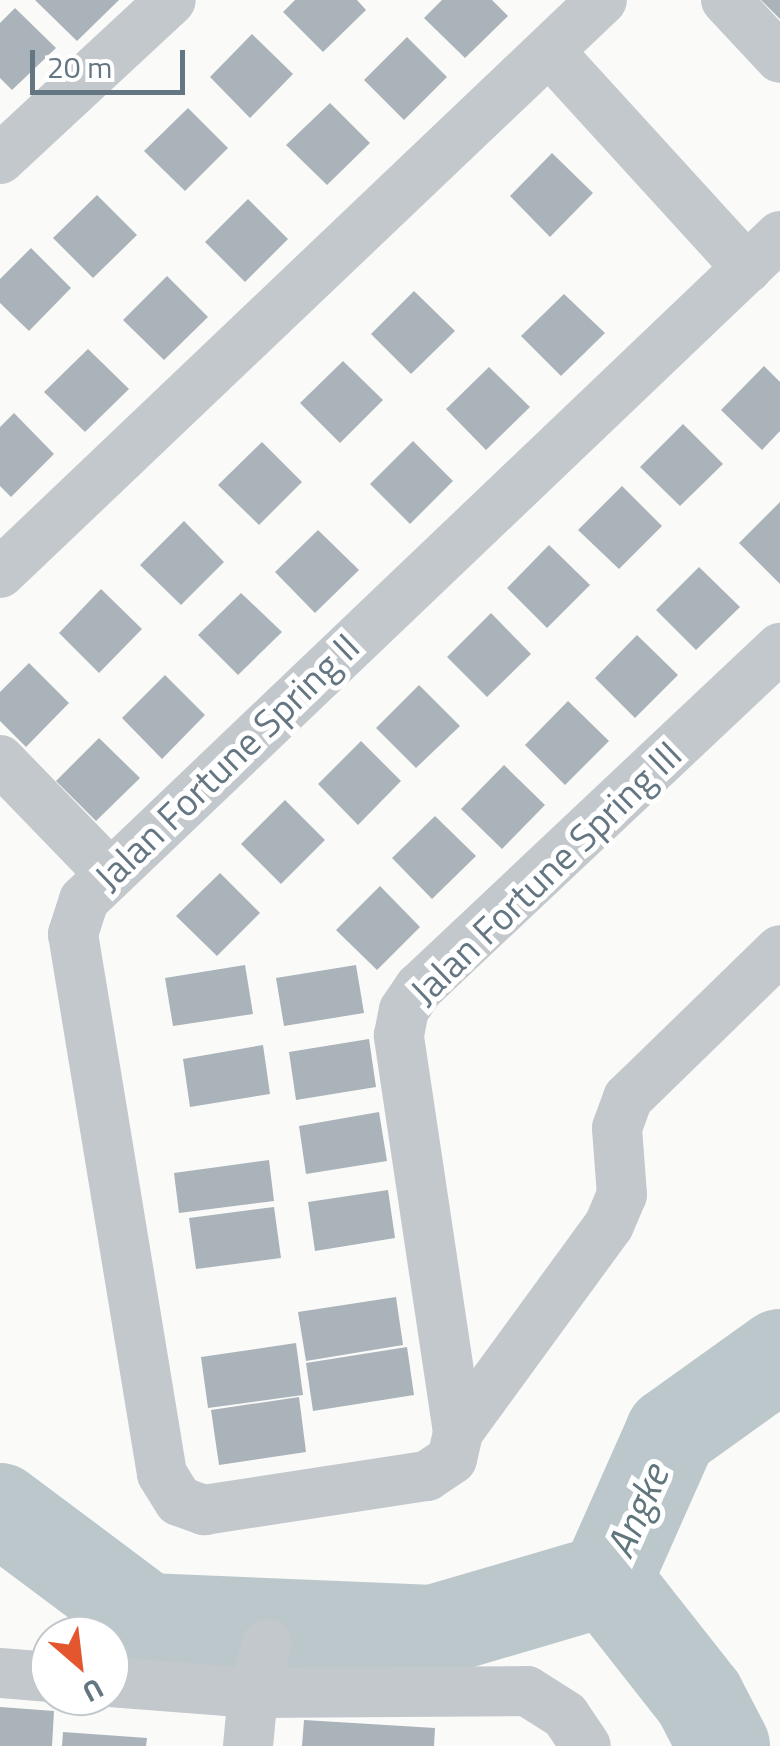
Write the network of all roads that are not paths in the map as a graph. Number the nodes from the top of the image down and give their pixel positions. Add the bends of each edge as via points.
1 (170, 0) edge
2 (726, 0) edge
3 (586, 5) edge
4 (549, 51) junction
5 (780, 58) edge
6 (0, 159) edge
7 (764, 252) edge
8 (0, 573) edge
9 (780, 648) edge
10 (0, 760) edge
11 (108, 872) junction
12 (780, 950) edge
13 (458, 1432) junction
14 (267, 1644) dead end
15 (0, 1673) edge
16 (30, 1675) edge
17 (130, 1684) edge
18 (253, 1693) junction
19 (248, 1746) edge
20 (586, 1746) edge

1 - 6 street
2 - 5 street
3 - 4 street
4 - 7 street
4 - 8 street
7 - 11 street, Jalan Fortune Spring II
9 - 13 street, Jalan Fortune Spring III via 419,988 404,1010 399,1034
10 - 11 street
11 - 13 street, Jalan Fortune Spring II via 84,900 73,934 162,1474 179,1500 204,1510 427,1476 452,1459
12 - 13 street, Jalan Fortune Spring II via 628,1098 617,1128 622,1196 609,1225
14 - 18 street
15 - 16 street
17 - 18 street
18 - 19 street
18 - 20 street via 527,1691 565,1716

